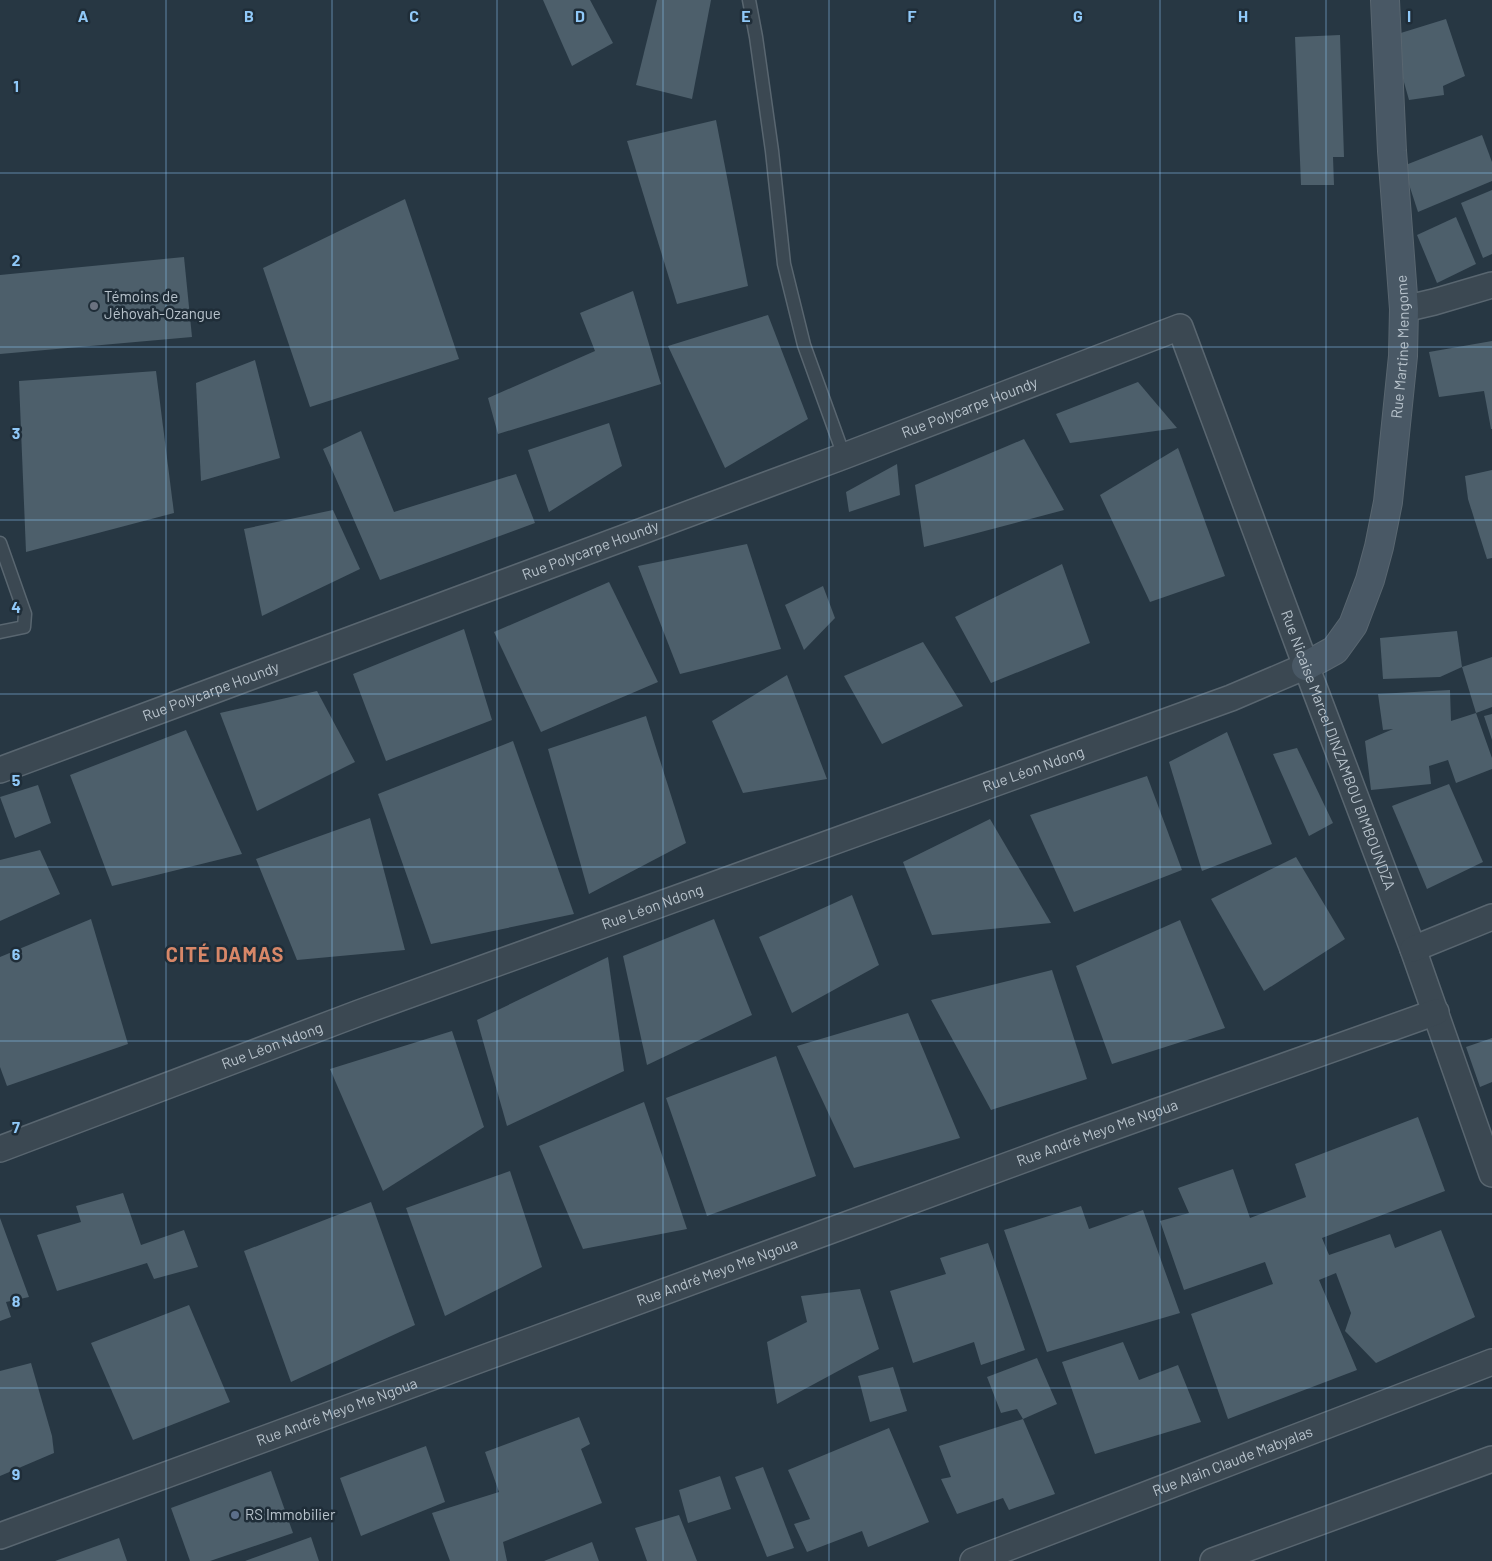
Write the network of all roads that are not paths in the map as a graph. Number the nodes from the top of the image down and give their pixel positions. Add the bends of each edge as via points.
1 (749, 0) edge
2 (1386, 1) edge
3 (1492, 285) edge
4 (1404, 309) junction
5 (1180, 327) joint
6 (844, 456) junction
7 (0, 543) edge
8 (0, 632) edge
9 (1306, 666) junction
10 (0, 770) edge
11 (1492, 917) edge
12 (1413, 948) junction
13 (1436, 1012) junction
14 (0, 1149) edge
15 (1492, 1174) edge
16 (1492, 1362) edge
17 (1492, 1459) edge
18 (0, 1536) edge
19 (972, 1561) edge
20 (1213, 1561) edge

1 - 6 lane via 772,151 784,264 804,345
2 - 4 street, Rue Martine Mengome via 1392,151
3 - 4 street
4 - 9 street, Rue Martine Mengome via 1398,412 1380,547 1353,625 1335,650
5 - 6 street, Rue Polycarpe Houndy
5 - 9 street, Rue Nicaise Marcel DINZAMBOU BIMBOUNDZA
6 - 10 street, Rue Polycarpe Houndy
7 - 8 lane via 25,614 24,627
9 - 12 street, Rue Nicaise Marcel DINZAMBOU BIMBOUNDZA
9 - 14 street, Rue Léon Ndong via 1231,698 359,1013
11 - 12 street
12 - 13 street, Rue Nicaise Marcel DINZAMBOU BIMBOUNDZA
13 - 15 street, Rue Nicaise Marcel DINZAMBOU BIMBOUNDZA
13 - 18 street, Rue André Meyo Me Ngoua via 1074,1141
16 - 19 street, Rue Alain Claude Mabyalas
17 - 20 street

